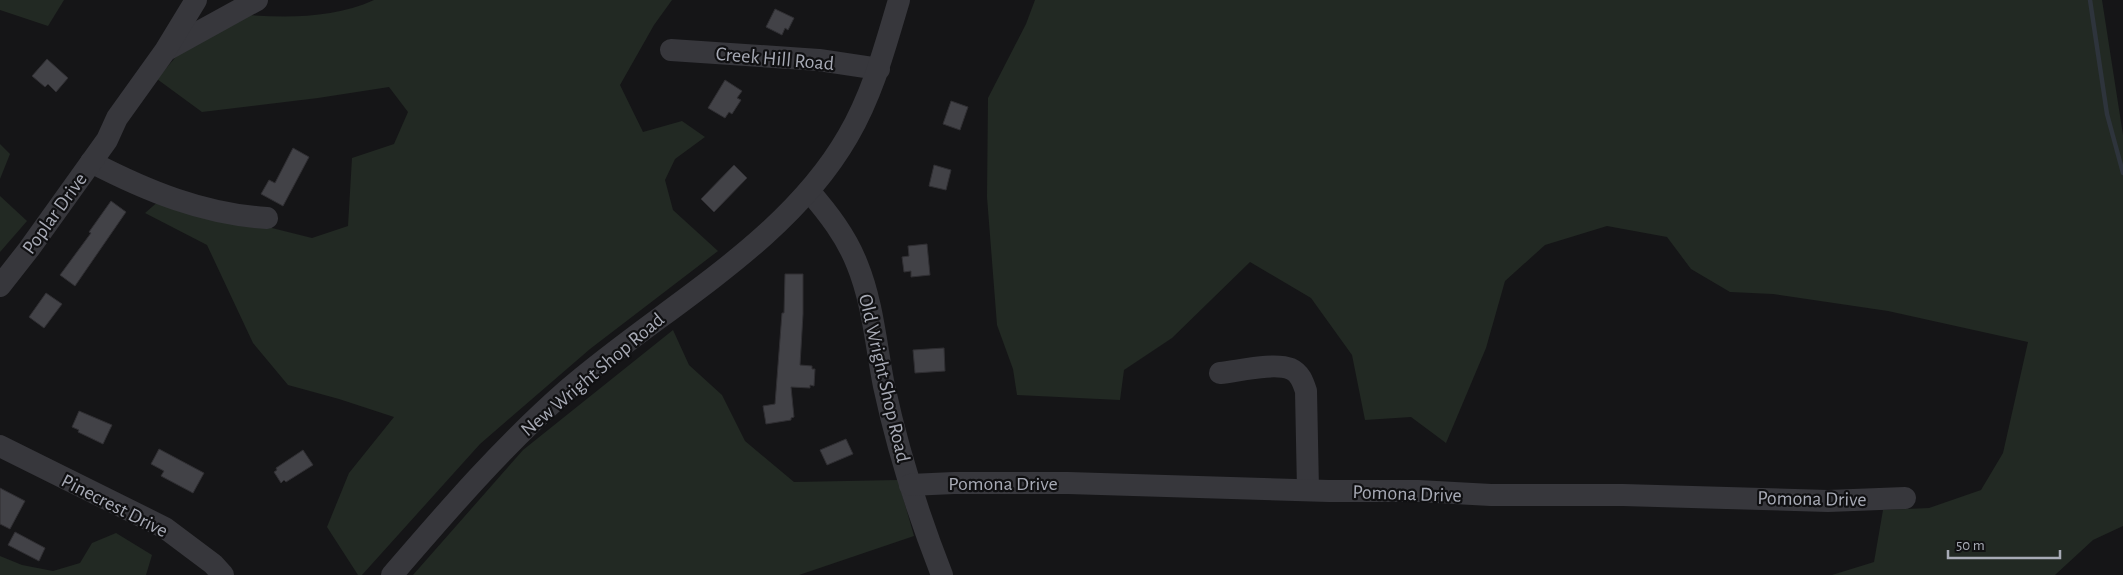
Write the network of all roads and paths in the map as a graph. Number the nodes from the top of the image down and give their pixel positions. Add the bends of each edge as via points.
1 (196, 0) edge
2 (256, 0) edge
3 (899, 0) edge
4 (670, 50) dead end
5 (165, 51) junction
6 (879, 69) junction
7 (91, 162) junction
8 (809, 191) junction
9 (267, 218) dead end
10 (0, 286) edge
11 (1220, 373) dead end
12 (0, 446) edge
13 (910, 485) junction
14 (1308, 490) junction
15 (1905, 498) dead end
16 (223, 575) edge
17 (392, 575) edge
18 (942, 575) edge

1 - 5 street, Poplar Drive
2 - 5 street
3 - 6 street, New Wright Shop Road
4 - 6 street, Creek Hill Road via 819,60
5 - 7 street, Poplar Drive via 117,118 107,140
6 - 8 street, New Wright Shop Road via 848,136
7 - 9 street via 129,182 191,206
7 - 10 street, Poplar Drive
8 - 13 street, Old Wright Shop Road via 828,213 857,264
8 - 17 street, New Wright Shop Road via 766,234 621,346 518,435
11 - 14 street via 1278,366 1292,369 1301,378 1306,391
12 - 16 street, Pinecrest Drive via 165,528
13 - 14 street, Pomona Drive via 1068,483
13 - 18 street, Old Wright Shop Road
14 - 15 street, Pomona Drive via 1828,500

